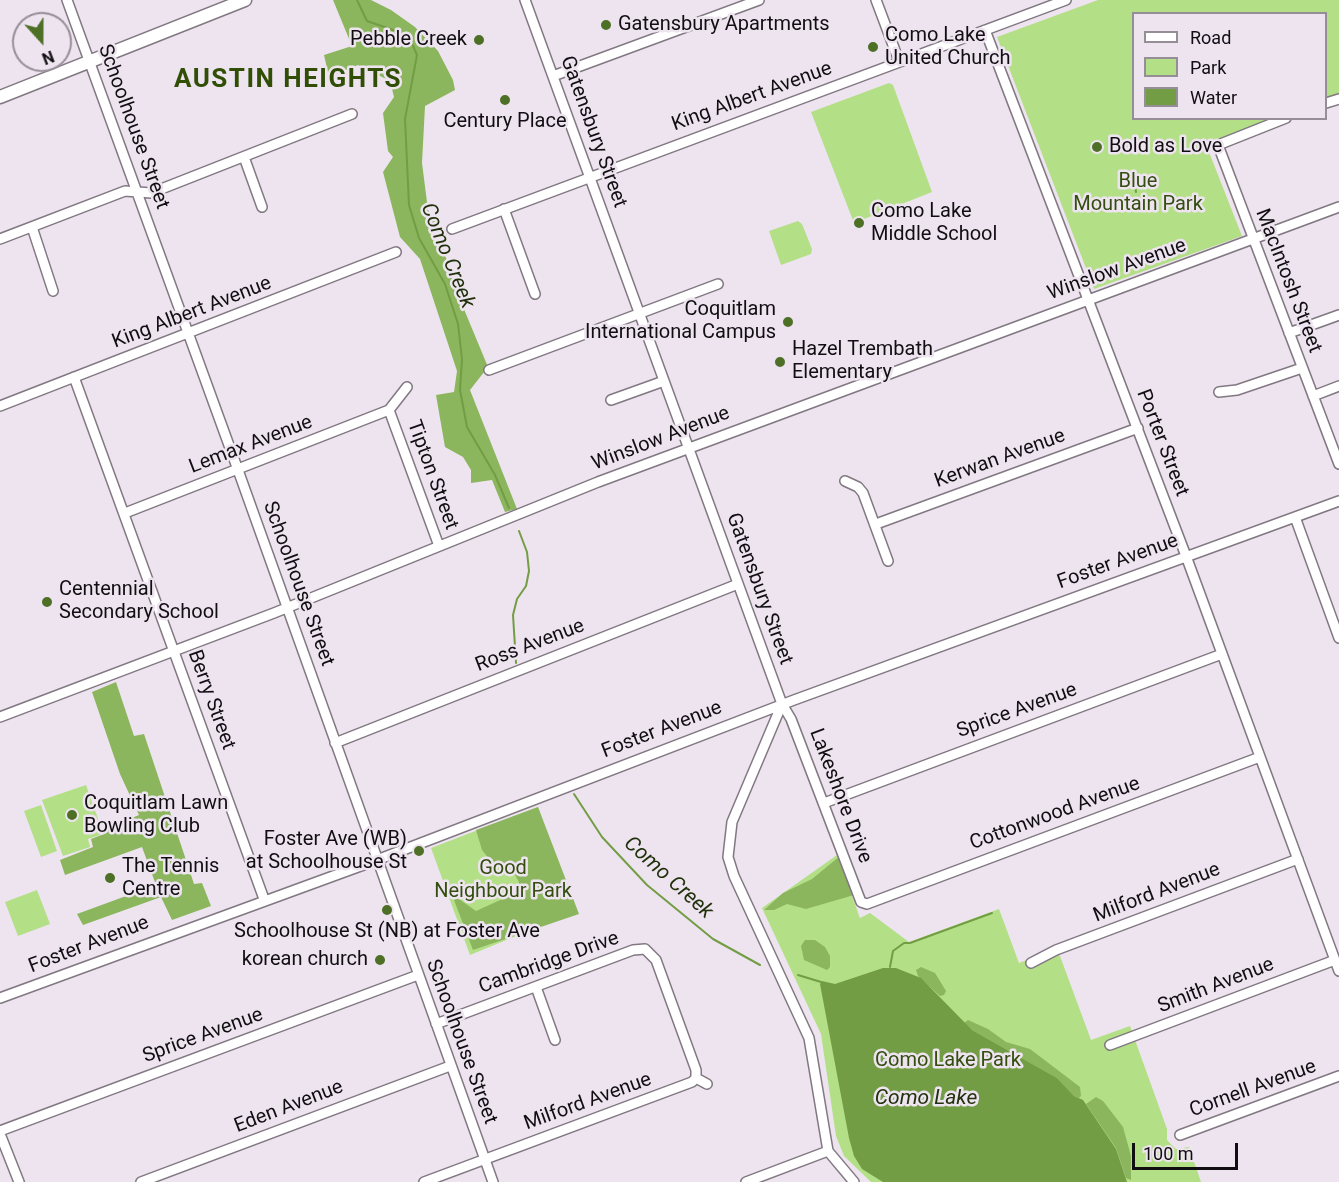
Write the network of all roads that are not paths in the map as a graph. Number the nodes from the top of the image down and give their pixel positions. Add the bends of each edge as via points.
1 (67, 0) edge
2 (245, 0) edge
3 (525, 0) edge
4 (759, 0) edge
5 (876, 0) edge
6 (1066, 0) edge
7 (986, 30) junction
8 (899, 61) junction
9 (91, 63) junction
10 (553, 76) junction
11 (0, 97) edge
12 (352, 114) dead end
13 (1281, 120) edge
14 (244, 157) junction
15 (590, 176) junction
16 (138, 192) junction
17 (262, 207) dead end
18 (1339, 207) edge
19 (504, 209) junction
20 (32, 227) junction
21 (452, 229) dead end
22 (0, 239) edge
23 (1253, 239) junction
24 (396, 252) dead end
25 (718, 284) dead end
26 (53, 291) dead end
27 (535, 294) dead end
28 (1089, 300) junction
29 (640, 313) junction
30 (1339, 315) edge
31 (188, 333) junction
32 (1289, 333) junction
33 (1302, 368) junction
34 (489, 370) dead end
35 (74, 377) junction
36 (664, 381) junction
37 (1339, 386) edge
38 (407, 387) dead end
39 (1219, 392) dead end
40 (1313, 396) junction
41 (611, 400) dead end
42 (0, 406) edge
43 (389, 410) junction
44 (1137, 428) junction
45 (689, 448) junction
46 (1339, 464) edge
47 (238, 470) junction
48 (845, 481) dead end
49 (1339, 501) edge
50 (125, 513) junction
51 (1295, 517) junction
52 (876, 524) junction
53 (439, 546) junction
54 (1186, 556) junction
55 (888, 561) dead end
56 (738, 584) junction
57 (287, 607) junction
58 (1339, 638) edge
59 (174, 651) junction
60 (1222, 654) junction
61 (782, 704) junction
62 (0, 717) edge
63 (335, 743) junction
64 (1260, 757) junction
65 (824, 802) junction
66 (1298, 859) junction
67 (377, 860) junction
68 (264, 899) junction
69 (861, 902) joint
70 (1335, 954) edge
71 (1031, 963) dead end
72 (1339, 971) edge
73 (418, 975) junction
74 (537, 987) junction
75 (0, 998) edge
76 (436, 1024) junction
77 (555, 1040) dead end
78 (1110, 1045) dead end
79 (450, 1066) junction
80 (1339, 1076) edge
81 (696, 1078) junction
82 (708, 1084) dead end
83 (0, 1133) edge
84 (1180, 1135) dead end
85 (828, 1151) junction
86 (484, 1160) junction
87 (19, 1182) edge
88 (141, 1182) edge
89 (424, 1182) edge
90 (493, 1182) edge
91 (746, 1182) edge
92 (854, 1182) edge

1 - 9 street, Schoolhouse Street
2 - 9 main road
3 - 10 street, Gatensbury Street
4 - 10 street
5 - 8 street
6 - 7 street, King Albert Avenue
7 - 8 street, King Albert Avenue
7 - 28 street, Porter Street
8 - 15 street, King Albert Avenue
9 - 11 main road
9 - 16 street, Schoolhouse Street
10 - 15 street, Gatensbury Street
12 - 14 street
13 - 23 street, MacIntosh Street via 1218,145
14 - 16 street via 151,192
14 - 17 street
15 - 19 street, King Albert Avenue
15 - 29 street, Gatensbury Street
16 - 20 street via 125,191
16 - 31 street, Schoolhouse Street
18 - 23 street, Winslow Avenue
19 - 21 street, King Albert Avenue
19 - 27 street
20 - 22 street
20 - 26 street
23 - 28 street, Winslow Avenue
23 - 32 street, MacIntosh Street
24 - 31 street, King Albert Avenue
25 - 29 street
28 - 44 street, Porter Street
28 - 45 street, Winslow Avenue
29 - 34 street
29 - 36 street, Gatensbury Street
30 - 32 street
31 - 35 street, King Albert Avenue
31 - 47 street, Schoolhouse Street
32 - 33 street, MacIntosh Street
33 - 39 street via 1237,390
33 - 40 street, MacIntosh Street
35 - 42 street, King Albert Avenue
35 - 50 street, Berry Street
36 - 41 street
36 - 45 street, Gatensbury Street
37 - 40 street
38 - 43 street, Tipton Street
40 - 46 street, MacIntosh Street
43 - 47 street, Lemax Avenue
43 - 53 street, Tipton Street
44 - 52 street, Kerwan Avenue
44 - 54 street, Porter Street
45 - 53 street, Winslow Avenue
45 - 56 street, Gatensbury Street
47 - 50 street, Lemax Avenue
47 - 57 street, Schoolhouse Street
48 - 52 street via 863,493
49 - 51 street, Foster Avenue
50 - 59 street, Berry Street
51 - 54 street, Foster Avenue
51 - 58 street
52 - 55 street
53 - 57 street, Winslow Avenue
54 - 60 street, Porter Street
54 - 61 street, Foster Avenue
56 - 61 street, Gatensbury Street
56 - 63 street, Ross Avenue
57 - 59 street, Winslow Avenue
57 - 63 street, Schoolhouse Street
59 - 62 street, Winslow Avenue
59 - 68 street, Berry Street
60 - 64 street, Porter Street
60 - 65 street, Sprice Avenue
61 - 65 street, Lakeshore Drive
61 - 67 street, Foster Avenue
61 - 85 street via 732,822 728,856 809,1038
63 - 67 street, Schoolhouse Street
64 - 66 street, Porter Street
64 - 69 street, Cottonwood Avenue via 867,904
65 - 69 street, Lakeshore Drive
66 - 70 street, Porter Street
66 - 71 street, Milford Avenue
67 - 68 street, Foster Avenue
67 - 73 street, Schoolhouse Street
68 - 75 street, Foster Avenue
70 - 72 street, Porter Street
70 - 78 street, Smith Avenue
73 - 76 street, Schoolhouse Street
73 - 83 street, Sprice Avenue
74 - 76 street, Cambridge Drive
74 - 77 street
74 - 81 street, Cambridge Drive via 633,950 649,951 656,960
76 - 79 street, Schoolhouse Street
79 - 86 street, Schoolhouse Street
79 - 88 street, Eden Avenue
80 - 84 street, Cornell Avenue
81 - 82 street
81 - 86 street, Milford Avenue
83 - 87 street
85 - 91 street
85 - 92 street
86 - 89 street, Milford Avenue
86 - 90 street, Schoolhouse Street

